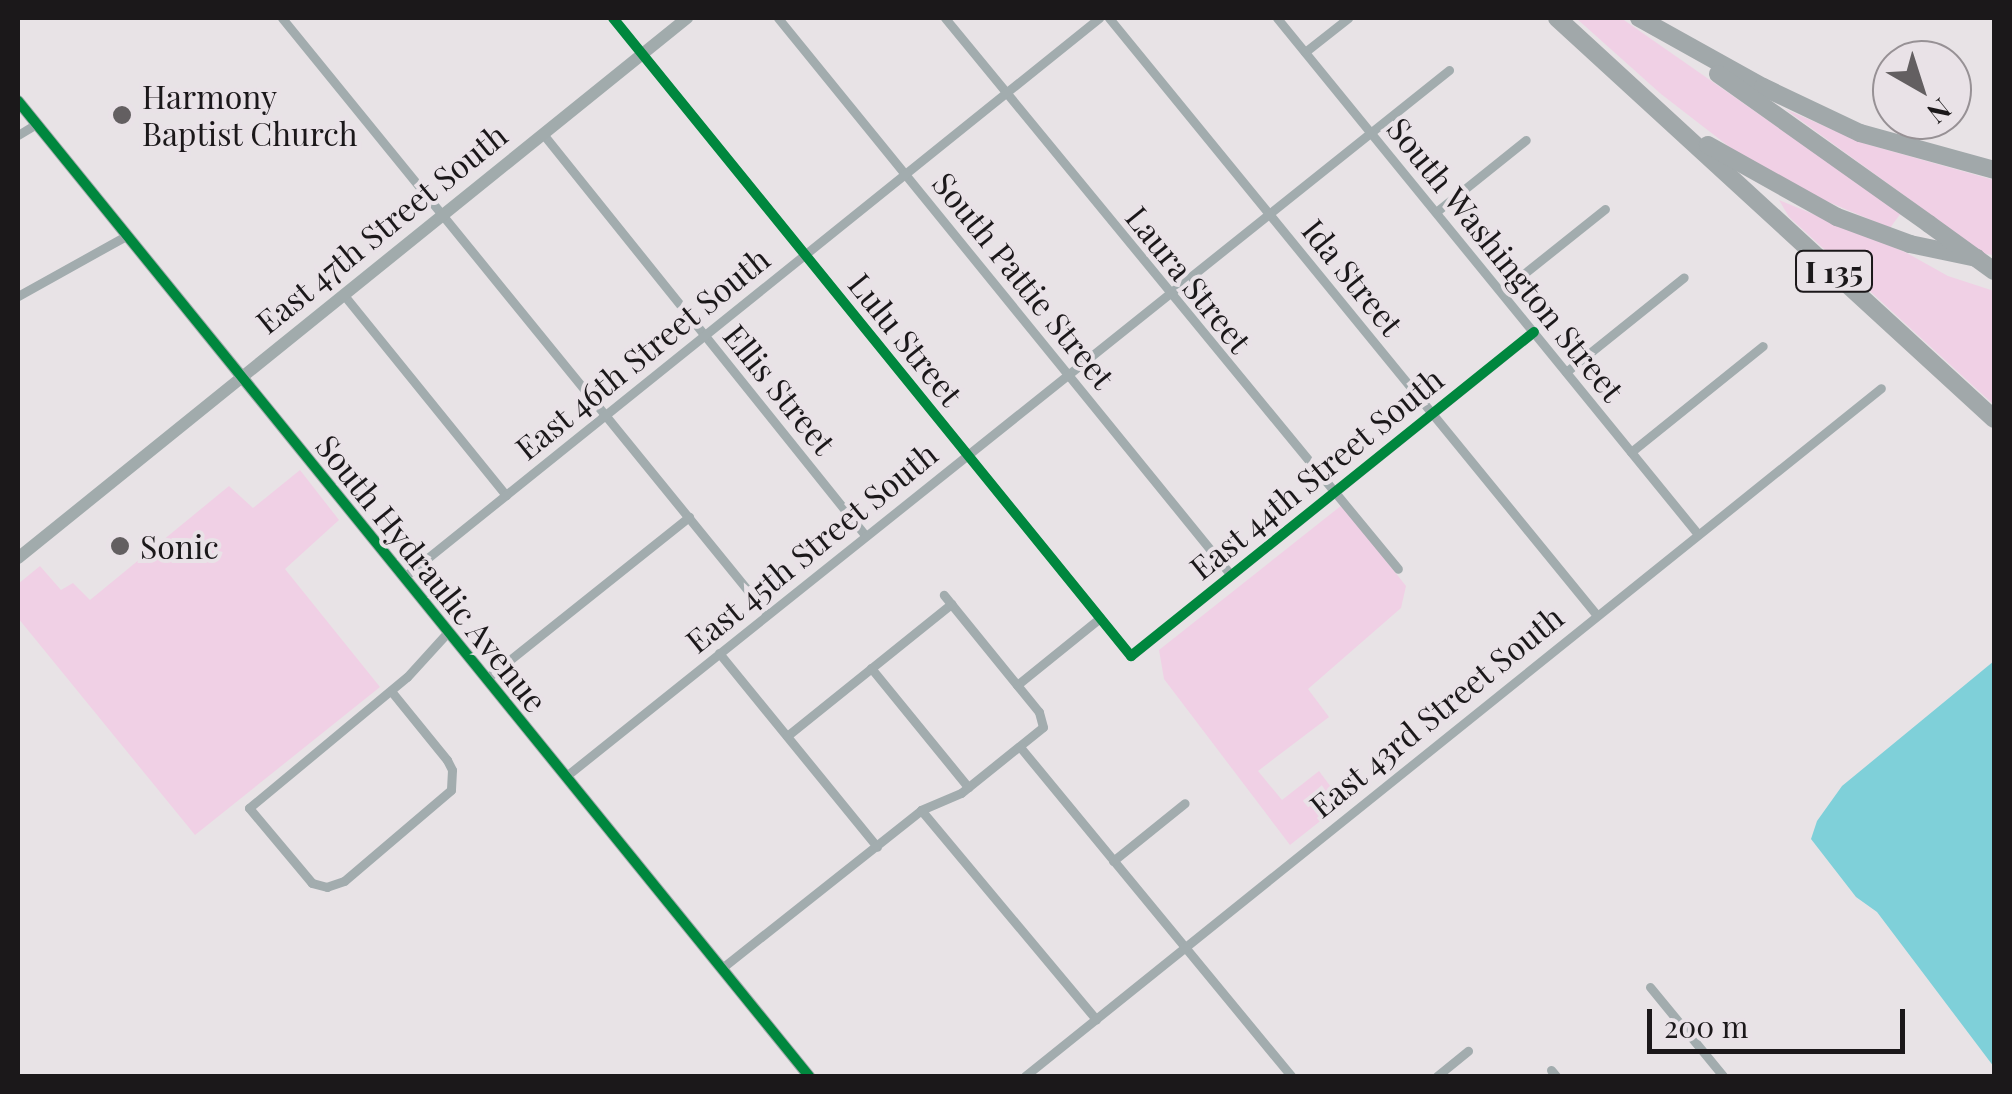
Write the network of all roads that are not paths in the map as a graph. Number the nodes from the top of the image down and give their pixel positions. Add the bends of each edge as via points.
1 (282, 18) edge
2 (612, 18) edge
3 (687, 18) edge
4 (778, 18) edge
5 (945, 18) edge
6 (1099, 18) edge
7 (1109, 18) edge
8 (1277, 18) edge
9 (1348, 18) edge
10 (1556, 18) edge
11 (1639, 18) edge
12 (1306, 52) junction
13 (642, 54) junction
14 (1448, 70) dead end
15 (1006, 92) junction
16 (18, 101) edge
17 (1674, 122) junction
18 (36, 124) junction
19 (1370, 132) junction
20 (542, 134) junction
21 (18, 135) edge
22 (1526, 140) dead end
23 (1994, 170) edge
24 (905, 173) junction
25 (1605, 209) dead end
26 (1436, 212) junction
27 (1268, 213) junction
28 (442, 215) junction
29 (126, 236) junction
30 (804, 254) junction
31 (1994, 262) edge
32 (1994, 271) edge
33 (1684, 277) dead end
34 (1501, 292) junction
35 (1168, 293) junction
36 (343, 294) junction
37 (18, 296) edge
38 (1534, 332) junction
39 (705, 334) junction
40 (1764, 346) dead end
41 (1566, 372) junction
42 (1068, 373) junction
43 (241, 377) junction
44 (1881, 388) dead end
45 (1431, 411) junction
46 (606, 414) junction
47 (1994, 419) edge
48 (1630, 452) junction
49 (966, 454) junction
50 (1333, 490) junction
51 (506, 495) junction
52 (689, 517) junction
53 (1696, 533) junction
54 (865, 535) junction
55 (18, 558) edge
56 (1398, 569) dead end
57 (1231, 575) junction
58 (404, 578) junction
59 (767, 614) junction
60 (1596, 614) junction
61 (1100, 618) junction
62 (448, 632) junction
63 (719, 653) junction
64 (1132, 656) joint
65 (871, 668) junction
66 (486, 679) junction
67 (1018, 684) junction
68 (391, 691) junction
69 (787, 736) junction
70 (1020, 747) junction
71 (565, 777) junction
72 (968, 788) junction
73 (1185, 802) dead end
74 (922, 810) junction
75 (876, 847) junction
76 (1113, 861) junction
77 (1186, 946) junction
78 (722, 968) junction
79 (1650, 987) dead end
80 (1096, 1020) junction
81 (1468, 1051) dead end
82 (809, 1076) edge
83 (1026, 1076) edge
84 (1291, 1076) edge
85 (1437, 1076) edge
86 (1722, 1076) edge

1 - 28 street
2 - 13 street, Lulu Street
3 - 13 street, East 47th Street South
4 - 24 street, South Pattie Street
5 - 15 street, Laura Street
6 - 15 street, East 46th Street South
7 - 27 street, Ida Street
8 - 12 street, South Washington Street
9 - 12 street
10 - 17 highway, I 135
11 - 23 highway via 1860,132
11 - 32 highway, bridge
12 - 19 street, South Washington Street
13 - 20 street, East 47th Street South
13 - 30 street, Lulu Street
14 - 19 street, East 45th Street South
15 - 24 street, East 46th Street South
15 - 35 street, Laura Street
16 - 18 street, South Hydraulic Avenue
17 - 31 highway via 1838,217 1910,244
17 - 47 highway, I 135
18 - 21 street
18 - 29 street, South Hydraulic Avenue
19 - 26 street, South Washington Street
19 - 27 street, East 45th Street South
20 - 28 street, East 47th Street South
20 - 39 street, Ellis Street
22 - 26 street
24 - 30 street, East 46th Street South
24 - 42 street, South Pattie Street
25 - 34 street
26 - 34 street, South Washington Street
27 - 35 street, East 45th Street South
27 - 45 street, Ida Street
28 - 36 street, East 47th Street South
28 - 46 street
29 - 37 street
29 - 43 street, South Hydraulic Avenue
30 - 39 street, East 46th Street South
30 - 49 street, Lulu Street
33 - 41 street
34 - 38 street, South Washington Street
35 - 42 street, East 45th Street South
35 - 50 street, Laura Street
36 - 43 street, East 47th Street South
36 - 51 street
38 - 41 street, South Washington Street
38 - 45 street, East 44th Street South
39 - 46 street, East 46th Street South
39 - 54 street, Ellis Street
40 - 48 street
41 - 48 street, South Washington Street
42 - 49 street, East 45th Street South
42 - 57 street, South Pattie Street
43 - 55 street, East 47th Street South
43 - 58 street, South Hydraulic Avenue
44 - 53 street, East 43rd Street South
45 - 50 street, East 44th Street South
45 - 60 street, Ida Street
46 - 51 street, East 46th Street South
46 - 52 street
48 - 53 street, South Washington Street
49 - 54 street, East 45th Street South
49 - 61 street, Lulu Street
50 - 56 street, Laura Street
50 - 57 street, East 44th Street South
51 - 58 street, East 46th Street South
52 - 59 street
52 - 66 street
53 - 60 street, East 43rd Street South
54 - 59 street, East 45th Street South
57 - 64 street, East 44th Street South
58 - 62 street, South Hydraulic Avenue
59 - 63 street, East 45th Street South
60 - 77 street, East 43rd Street South
61 - 64 street, Lulu Street
61 - 67 street
62 - 66 street, South Hydraulic Avenue
62 - 68 street
63 - 69 street
63 - 71 street, East 45th Street South
65 - 67 street via 948,599
65 - 69 street
65 - 72 street
66 - 71 street, South Hydraulic Avenue
67 - 70 street via 1042,717 1042,727
68 - 68 street via 447,760 453,780 448,793 344,881 327,887 303,876 249,808
69 - 75 street
70 - 72 street
70 - 76 street
71 - 78 street, South Hydraulic Avenue
72 - 74 street
73 - 76 street
74 - 75 street
74 - 80 street
75 - 78 street
76 - 77 street
77 - 80 street, East 43rd Street South
77 - 84 street
78 - 82 street, South Hydraulic Avenue
79 - 86 street
80 - 83 street, East 43rd Street South
81 - 85 street

